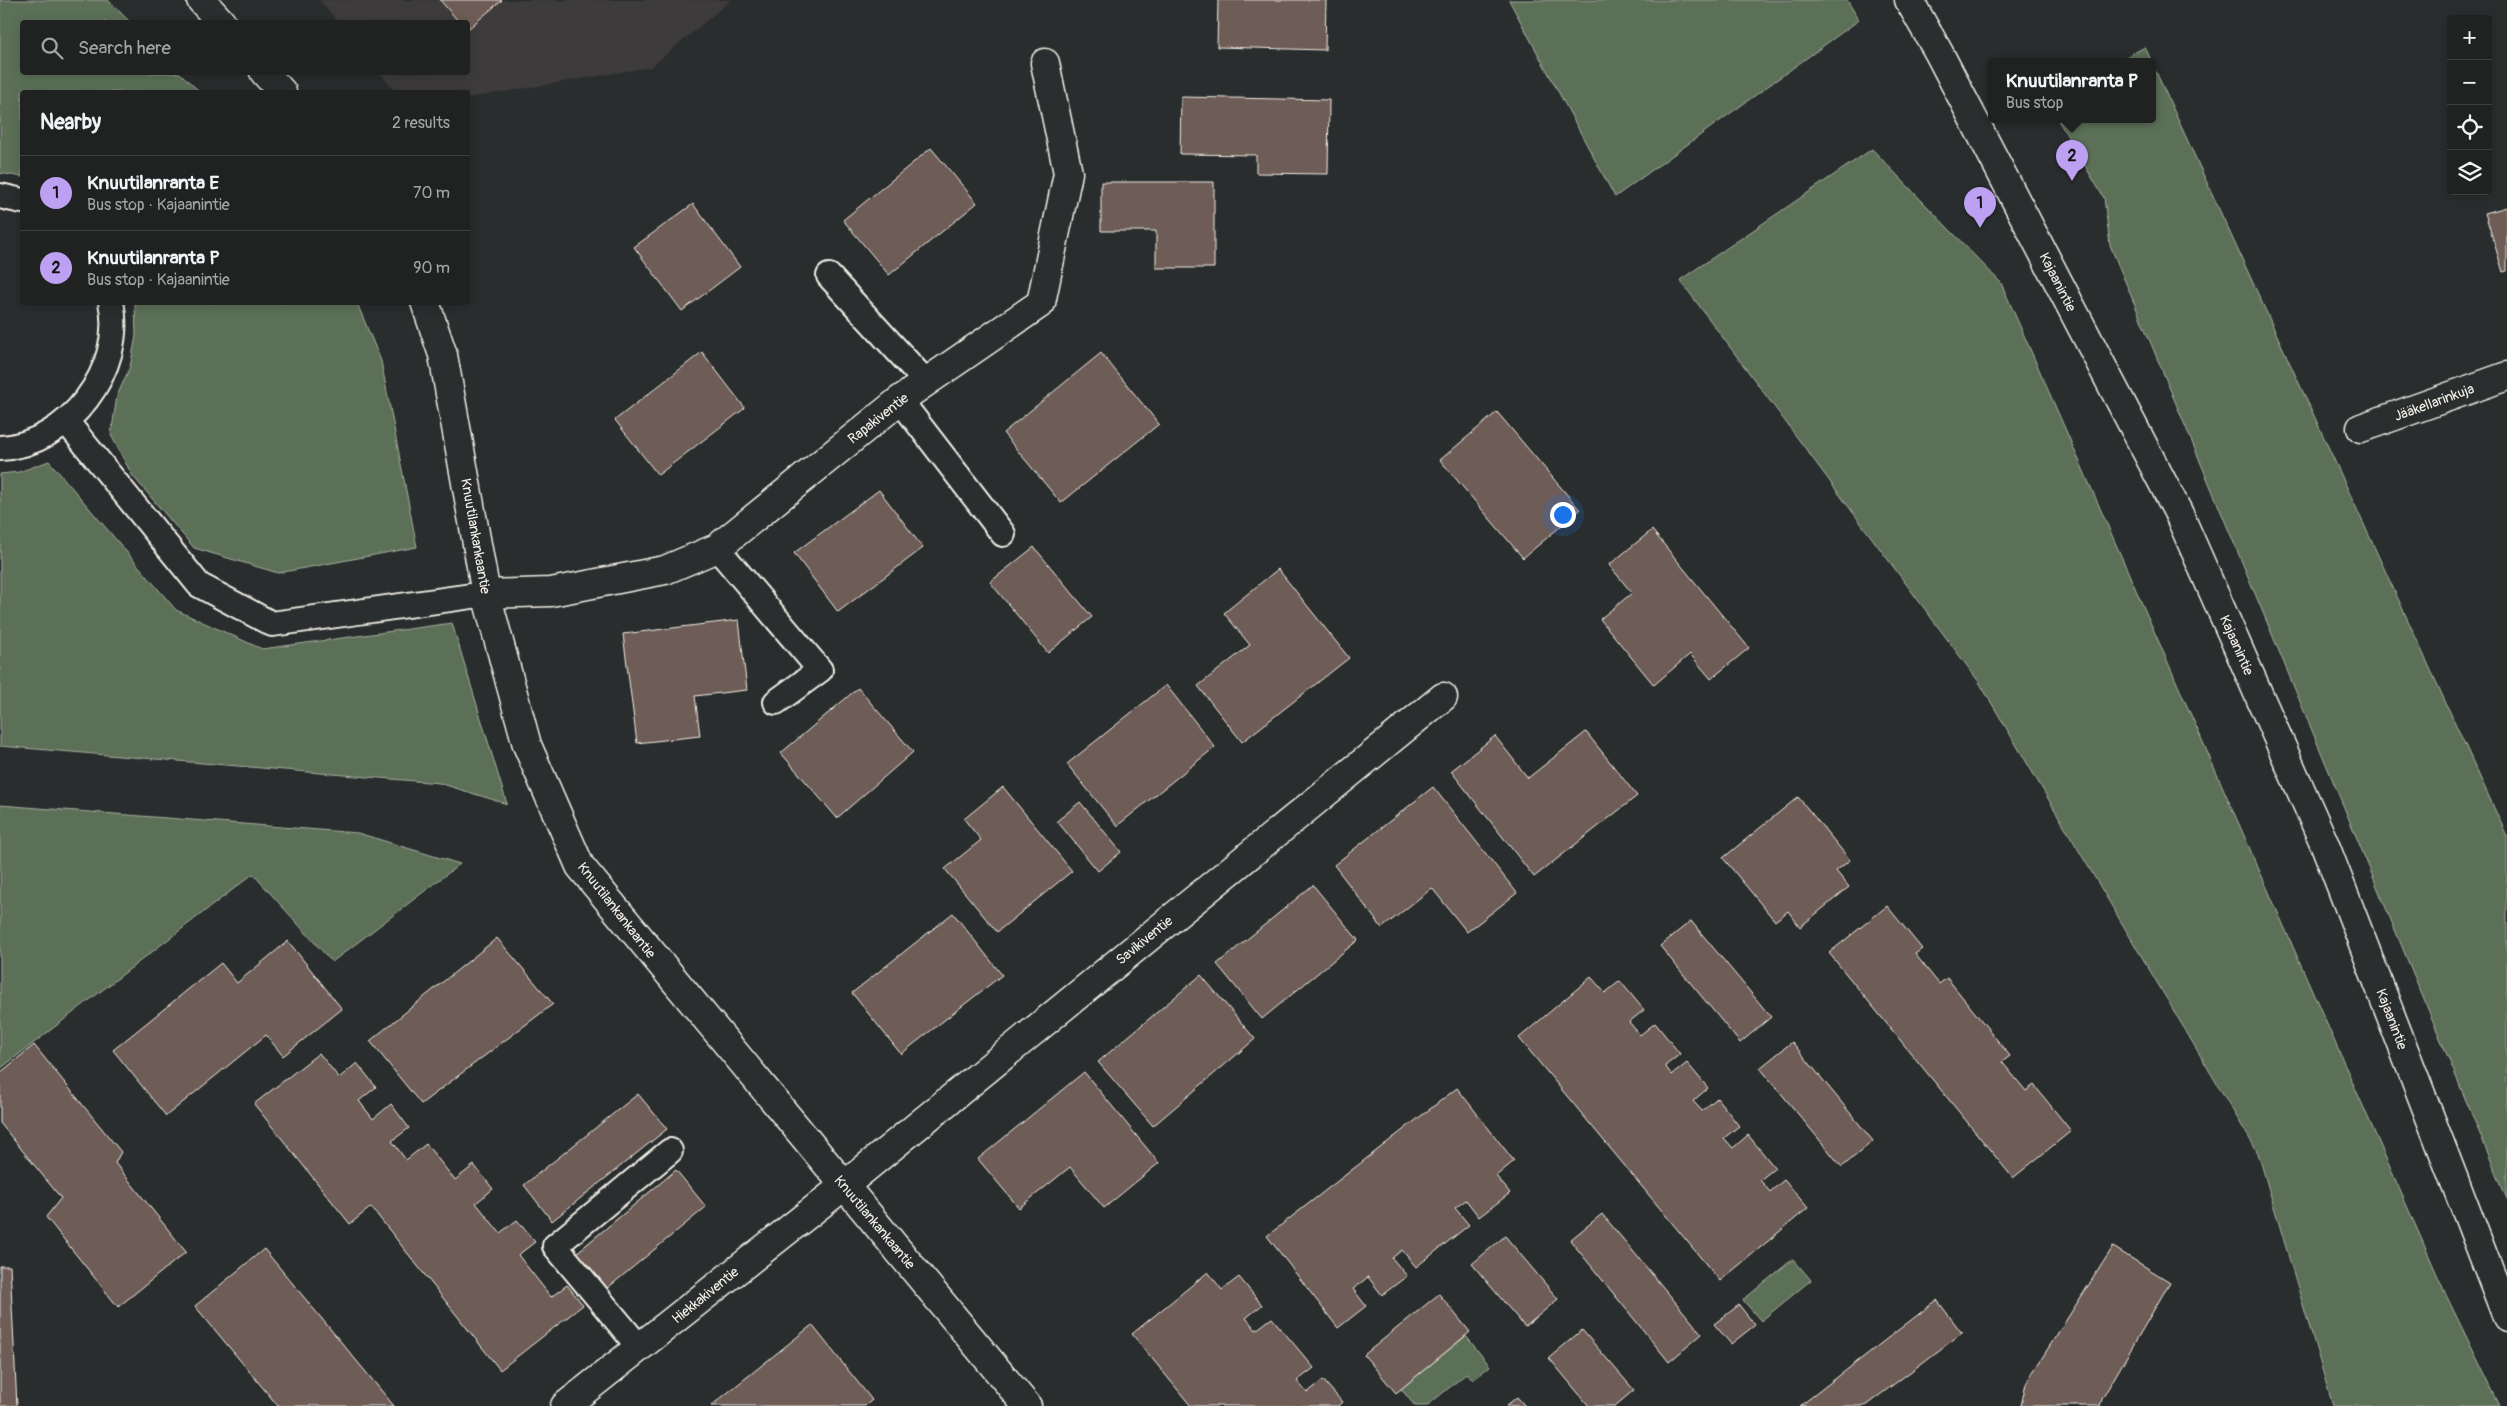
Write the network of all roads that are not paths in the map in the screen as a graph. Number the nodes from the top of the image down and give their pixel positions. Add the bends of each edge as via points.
1 (201, 0) edge
2 (1909, 0) edge
3 (218, 20) edge
4 (1045, 63) dead end
5 (267, 75) edge
6 (280, 90) edge
7 (0, 196) edge
8 (20, 200) edge
9 (829, 276) dead end
10 (111, 305) edge
11 (426, 305) edge
12 (2507, 376) edge
13 (926, 382) junction
14 (900, 400) junction
15 (66, 422) junction
16 (2361, 428) dead end
17 (0, 448) edge
18 (1003, 534) dead end
19 (716, 548) junction
20 (486, 594) junction
21 (1443, 697) dead end
22 (776, 702) dead end
23 (670, 1151) dead end
24 (845, 1185) junction
25 (2507, 1317) edge
26 (639, 1347) junction
27 (576, 1403) edge
28 (1027, 1406) edge

1 - 3 street
2 - 25 street, Kajaanintie via 2179,514 2324,845
4 - 13 street, Rapakiventie via 1068,173 1041,303
5 - 6 street
7 - 8 lane
9 - 13 lane
10 - 15 lane via 112,341 103,371 88,399
11 - 20 street, Knuutilankankaantie via 443,356
12 - 16 street, Jääkellarinkuja
13 - 14 street, Rapakiventie
14 - 18 lane
14 - 19 street, Rapakiventie
15 - 17 lane via 39,438
15 - 20 lane via 199,585 272,624
19 - 20 street, Rapakiventie via 666,570 551,592
19 - 22 lane via 820,670
20 - 24 street, Knuutilankankaantie via 527,745 580,866
21 - 24 street, Savikiventie
23 - 26 lane via 555,1246
24 - 26 street, Hiekkakiventie
24 - 28 street, Knuutilankankaantie
26 - 27 street, Hiekkakiventie

